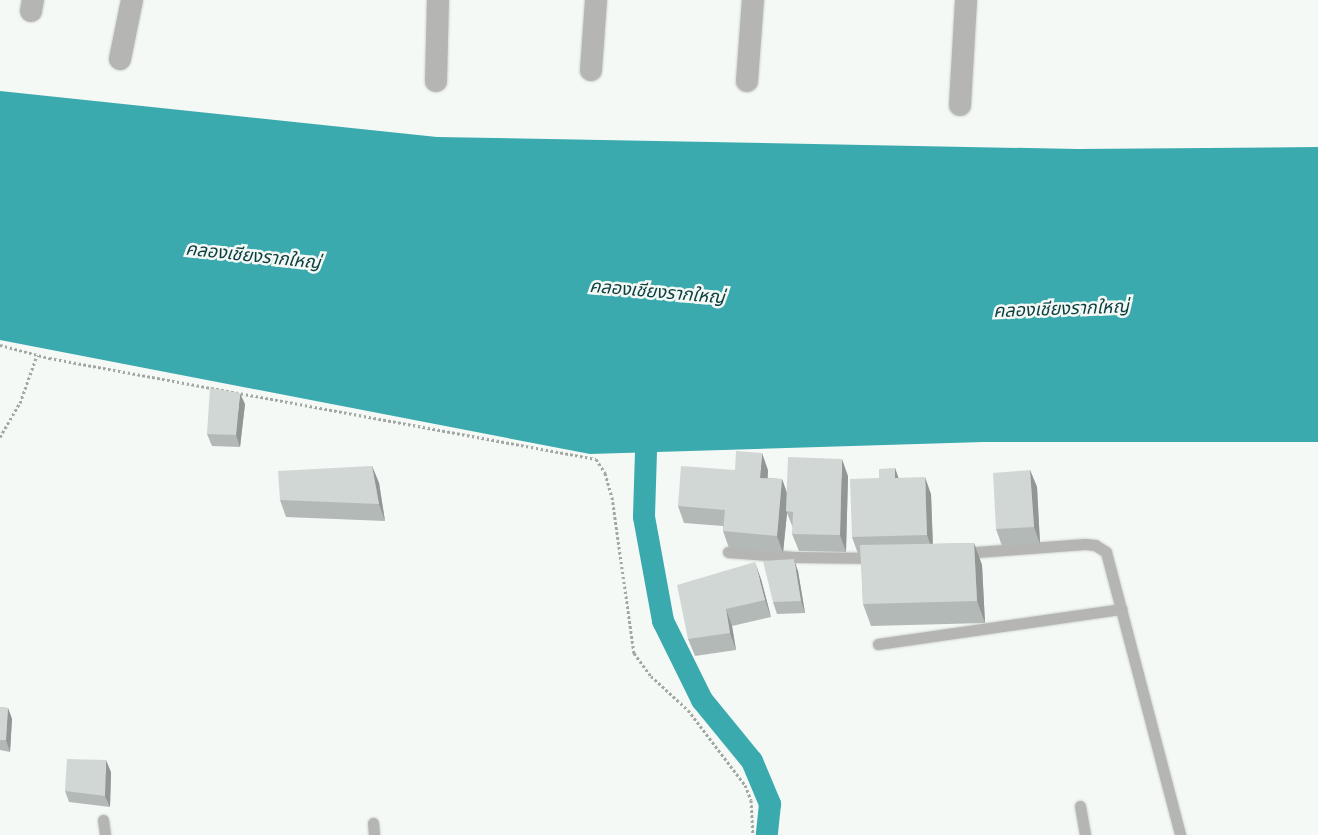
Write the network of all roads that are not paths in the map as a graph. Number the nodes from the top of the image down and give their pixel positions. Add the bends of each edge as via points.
1 (132, 0) edge
2 (438, 0) edge
3 (596, 0) edge
4 (753, 0) edge
5 (966, 0) edge
6 (120, 60) dead end
7 (591, 70) dead end
8 (436, 81) dead end
9 (747, 81) dead end
10 (960, 105) dead end
11 (728, 552) dead end
12 (954, 554) edge
13 (887, 557) edge
14 (1121, 609) junction
15 (878, 644) dead end
16 (1080, 806) dead end
17 (103, 820) dead end
18 (373, 823) dead end
19 (105, 835) edge
20 (374, 835) edge
21 (1085, 835) edge
22 (1180, 835) edge

1 - 6 street
2 - 8 street
3 - 7 street
4 - 9 street
5 - 10 street
11 - 13 lane via 823,558
12 - 14 lane via 1095,545 1106,552
14 - 15 lane
14 - 22 lane
16 - 21 lane
17 - 19 lane
18 - 20 lane

